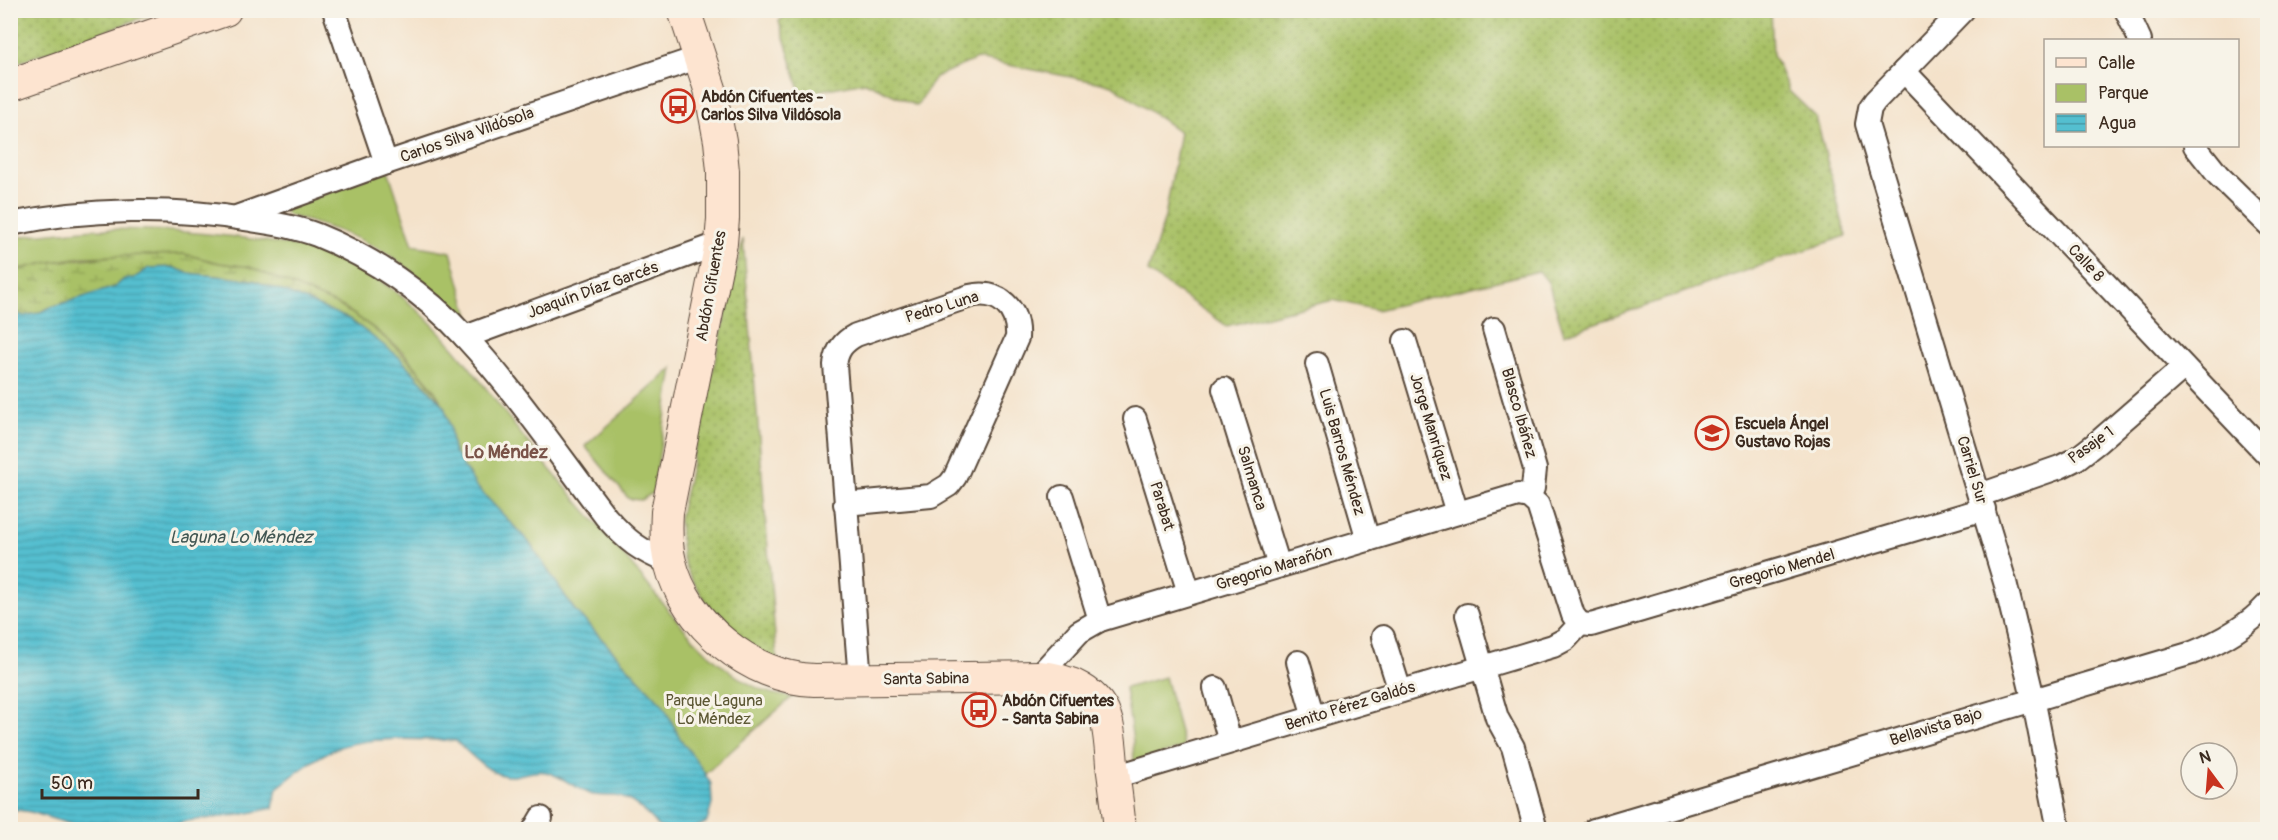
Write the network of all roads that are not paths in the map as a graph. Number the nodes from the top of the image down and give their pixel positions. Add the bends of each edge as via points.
1 (225, 10) edge
2 (334, 10) edge
3 (684, 10) edge
4 (1963, 10) edge
5 (2126, 10) edge
6 (2140, 39) edge
7 (700, 57) junction
8 (1904, 71) junction
9 (10, 86) edge
10 (2196, 147) edge
11 (386, 163) junction
12 (235, 217) junction
13 (10, 224) edge
14 (2268, 224) edge
15 (721, 243) junction
16 (1494, 329) dead end
17 (465, 336) junction
18 (1405, 341) dead end
19 (1317, 364) dead end
20 (2184, 367) junction
21 (1224, 389) dead end
22 (1135, 419) dead end
23 (2268, 455) edge
24 (1062, 497) dead end
25 (1529, 497) junction
26 (1982, 502) junction
27 (845, 504) junction
28 (1457, 513) junction
29 (1368, 540) junction
30 (670, 563) junction
31 (1279, 566) junction
32 (1189, 593) junction
33 (2268, 604) edge
34 (1467, 615) dead end
35 (1100, 620) junction
36 (1580, 624) junction
37 (1383, 637) dead end
38 (1298, 662) dead end
39 (1482, 667) junction
40 (1038, 677) junction
41 (860, 680) junction
42 (1215, 688) dead end
43 (1400, 691) junction
44 (2033, 698) junction
45 (1314, 717) junction
46 (1230, 742) junction
47 (1114, 777) junction
48 (1119, 819) edge
49 (1646, 822) edge
50 (1095, 830) edge
51 (1536, 830) edge
52 (1594, 830) edge
53 (2059, 830) edge

1 - 9 street
2 - 11 street
3 - 7 street, Abdón Cifuentes
4 - 8 street
5 - 6 street
7 - 11 street, Carlos Silva Vildósola
7 - 15 street, Abdón Cifuentes via 720,141 724,195
8 - 20 street, Calle 8
8 - 26 street, Carriel Sur via 1875,101 1867,124
10 - 14 street
11 - 12 street, Carlos Silva Vildósola
12 - 13 street via 118,212
12 - 17 street via 316,234 352,251 411,288
15 - 17 street, Joaquín Díaz Garcés
15 - 30 street, Abdón Cifuentes via 667,512
16 - 25 street, Blasco Ibáñez via 1535,469
17 - 30 street via 606,517 644,552
18 - 28 street, Jorge Manríquez
19 - 29 street, Luis Barros Méndez
20 - 23 street, Calle 8
20 - 26 street, Pasaje 1 via 2076,459
21 - 31 street, Salmanca
22 - 32 street, Parabat
24 - 35 street
25 - 28 street, Gregorio Marañón via 1518,495
25 - 36 street via 1538,505 1573,615
26 - 36 street, Gregorio Mendel via 1591,625
26 - 44 street, Carriel Sur
27 - 27 street, Pedro Luna via 835,365 840,347 856,335 970,296 985,294 1001,299 1013,313 1017,338 949,485 931,496
27 - 41 street, Pedro Luna
28 - 29 street, Gregorio Marañón
29 - 31 street, Gregorio Marañón
30 - 41 street, Santa Sabina via 684,595 707,626 753,664 801,680
31 - 32 street, Gregorio Marañón
32 - 35 street, Gregorio Marañón
33 - 44 street, Bellavista Bajo via 2232,634 2192,653
34 - 39 street
35 - 40 street, Gregorio Marañón via 1078,632
36 - 39 street, Benito Pérez Galdós via 1559,643
37 - 43 street
38 - 45 street
39 - 43 street, Benito Pérez Galdós
39 - 51 street via 1497,718 1513,747
40 - 41 street, Santa Sabina
40 - 47 street, Santa Sabina via 1073,684 1099,706 1107,724
42 - 46 street
43 - 45 street, Benito Pérez Galdós
44 - 49 street, Bellavista Bajo
44 - 53 street, Carriel Sur
45 - 46 street, Benito Pérez Galdós
46 - 47 street, Benito Pérez Galdós
47 - 48 street, Santa Sabina
48 - 50 street
49 - 52 street, Bellavista Bajo

